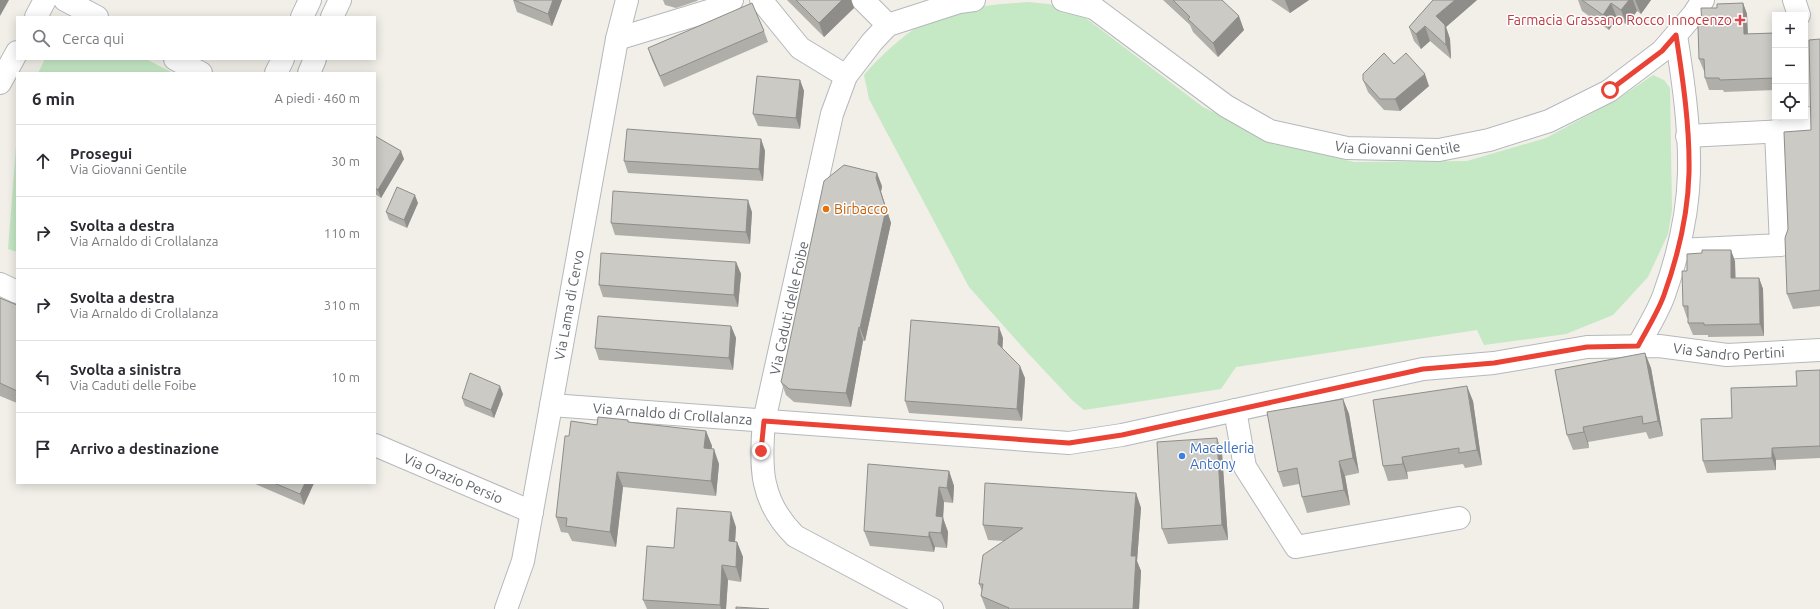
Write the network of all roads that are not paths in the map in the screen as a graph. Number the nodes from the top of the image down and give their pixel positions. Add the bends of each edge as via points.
1 (45, 0) edge
2 (65, 0) edge
3 (310, 0) edge
4 (340, 0) edge
5 (627, 0) edge
6 (732, 0) edge
7 (761, 0) edge
8 (863, 0) edge
9 (974, 0) edge
10 (1063, 0) edge
11 (1703, 0) edge
12 (1794, 0) edge
13 (1091, 4) edge
14 (1798, 12) edge
15 (37, 16) edge
16 (95, 16) edge
17 (302, 16) edge
18 (332, 16) edge
19 (888, 25) junction
20 (1676, 35) junction
21 (617, 39) junction
22 (16, 54) edge
23 (177, 60) edge
24 (282, 60) edge
25 (315, 60) edge
26 (199, 72) edge
27 (276, 72) edge
28 (309, 72) edge
29 (846, 76) junction
30 (0, 83) edge
31 (1804, 120) edge
32 (1776, 131) junction
33 (1687, 136) junction
34 (1678, 250) junction
35 (0, 284) edge
36 (16, 292) edge
37 (1638, 346) junction
38 (1820, 350) edge
39 (551, 405) junction
40 (1235, 410) junction
41 (764, 421) junction
42 (376, 445) edge
43 (532, 512) junction
44 (1459, 518) dead end
45 (506, 609) edge
46 (932, 609) edge

1 - 15 street
2 - 16 street
3 - 17 street
4 - 18 street
5 - 21 street, Via Lama di Cervo
6 - 21 street via 725,6
7 - 29 street via 800,48
8 - 19 street
9 - 19 street, Via Caduti delle Foibe via 959,2
10 - 13 street
11 - 20 street, Via Giovanni Gentile
12 - 14 street
13 - 20 street, Via Giovanni Gentile via 1226,106 1270,131 1347,148 1439,150 1489,140 1549,121 1610,90 1662,51
19 - 29 street, Via Caduti delle Foibe
20 - 33 street
21 - 39 street, Via Lama di Cervo
22 - 30 street
23 - 26 street
24 - 27 street
25 - 28 street
29 - 41 street, Via Caduti delle Foibe via 832,114
31 - 32 street via 1804,130
32 - 33 street
32 - 34 street via 1781,245
33 - 34 street via 1689,173
34 - 37 street via 1664,296
35 - 36 street
37 - 38 street, Via Sandro Pertini via 1659,346 1727,355
37 - 40 street, Via Arnaldo di Crollalanza via 1587,347 1494,363 1423,369
39 - 41 street, Via Arnaldo di Crollalanza
39 - 43 street, Via Lama di Cervo
40 - 41 street, Via Arnaldo di Crollalanza via 1122,435 1069,443
40 - 44 street via 1245,467 1296,547
41 - 46 street, Via Caduti delle Foibe via 761,451 765,489 782,523 796,536
42 - 43 street, Via Orazio Persio
43 - 45 street, Via Lama di Cervo via 523,561

